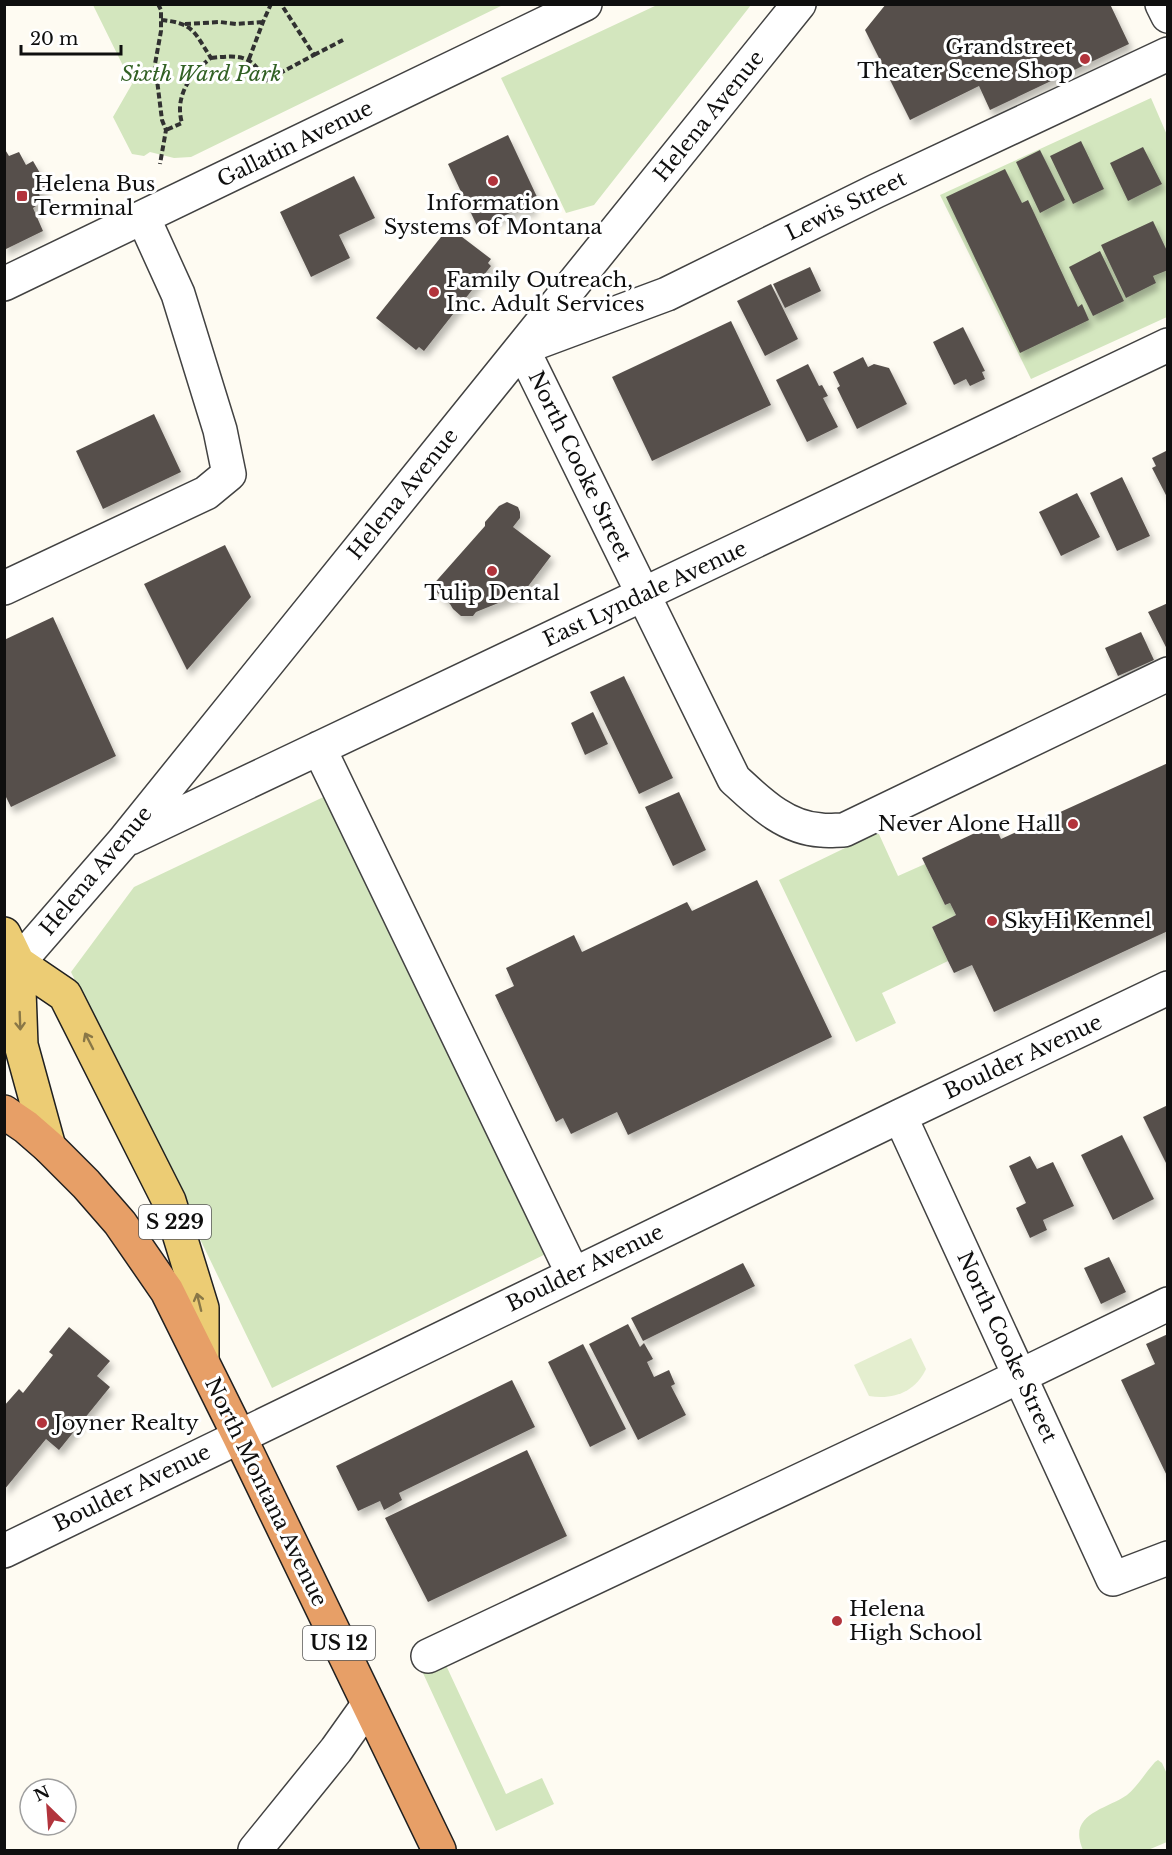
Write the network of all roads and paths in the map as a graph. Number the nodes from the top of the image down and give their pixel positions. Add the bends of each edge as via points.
1 (165, 4) edge
2 (271, 4) edge
3 (281, 4) edge
4 (585, 4) edge
5 (799, 4) edge
6 (1162, 4) edge
7 (159, 6) edge
8 (1167, 16) edge
9 (162, 20) junction
10 (262, 22) junction
11 (185, 24) junction
12 (343, 40) dead end
13 (1167, 54) edge
14 (314, 55) junction
15 (211, 58) junction
16 (249, 59) junction
17 (166, 130) junction
18 (160, 164) dead end
19 (143, 217) junction
20 (4, 284) edge
21 (1167, 345) edge
22 (522, 348) junction
23 (4, 588) edge
24 (644, 594) junction
25 (1167, 674) edge
26 (319, 748) junction
27 (123, 842) junction
28 (4, 934) edge
29 (11, 972) edge
30 (1167, 988) edge
31 (4, 1112) edge
32 (900, 1116) junction
33 (50, 1147) junction
34 (573, 1274) junction
35 (1167, 1304) edge
36 (202, 1360) junction
37 (1020, 1376) junction
38 (239, 1436) junction
39 (4, 1551) edge
40 (1167, 1558) edge
41 (428, 1656) dead end
42 (368, 1705) junction
43 (255, 1851) edge
44 (439, 1851) edge

1 - 7 path
2 - 10 path
3 - 14 path
4 - 19 street, Gallatin Avenue
5 - 22 street, Helena Avenue
6 - 8 street
7 - 9 path
9 - 11 path
9 - 17 path via 155,64
10 - 11 path
10 - 16 path
11 - 15 path
12 - 14 path
13 - 22 street, Lewis Street via 667,294
14 - 16 path via 265,81 260,69
15 - 16 path
15 - 17 path via 198,67 182,93 182,123
17 - 18 path
19 - 20 street, Gallatin Avenue
19 - 23 street via 178,294 220,430 229,474 206,492
21 - 24 street, East Lyndale Avenue
22 - 24 street, North Cooke Street
22 - 27 street, Helena Avenue
24 - 25 street, North Cooke Street via 734,779 768,810 791,823 819,830 844,830
24 - 26 street, East Lyndale Avenue
26 - 27 street, East Lyndale Avenue
26 - 34 street
27 - 29 street, Helena Avenue
28 - 29 main road, North Montana Avenue / S 229
29 -> 33 main road, North Montana Avenue via 21,1045
36 -> 29 main road, North Montana Avenue / S 229 via 202,1308 169,1201 65,995
30 - 32 street, Boulder Avenue
31 - 33 highway, North Montana Avenue / US 12
32 - 34 street, Boulder Avenue
32 - 37 street, North Cooke Street
33 - 36 highway, North Montana Avenue / US 12 via 120,1223 167,1291
34 - 38 street, Boulder Avenue
35 - 37 street
36 - 38 highway, North Montana Avenue / US 12
37 - 40 street, North Cooke Street via 1113,1580
37 - 41 street
38 - 39 street, Boulder Avenue
38 - 42 highway, North Montana Avenue / US 12
42 - 43 street
42 - 44 highway, North Montana Avenue / US 12

